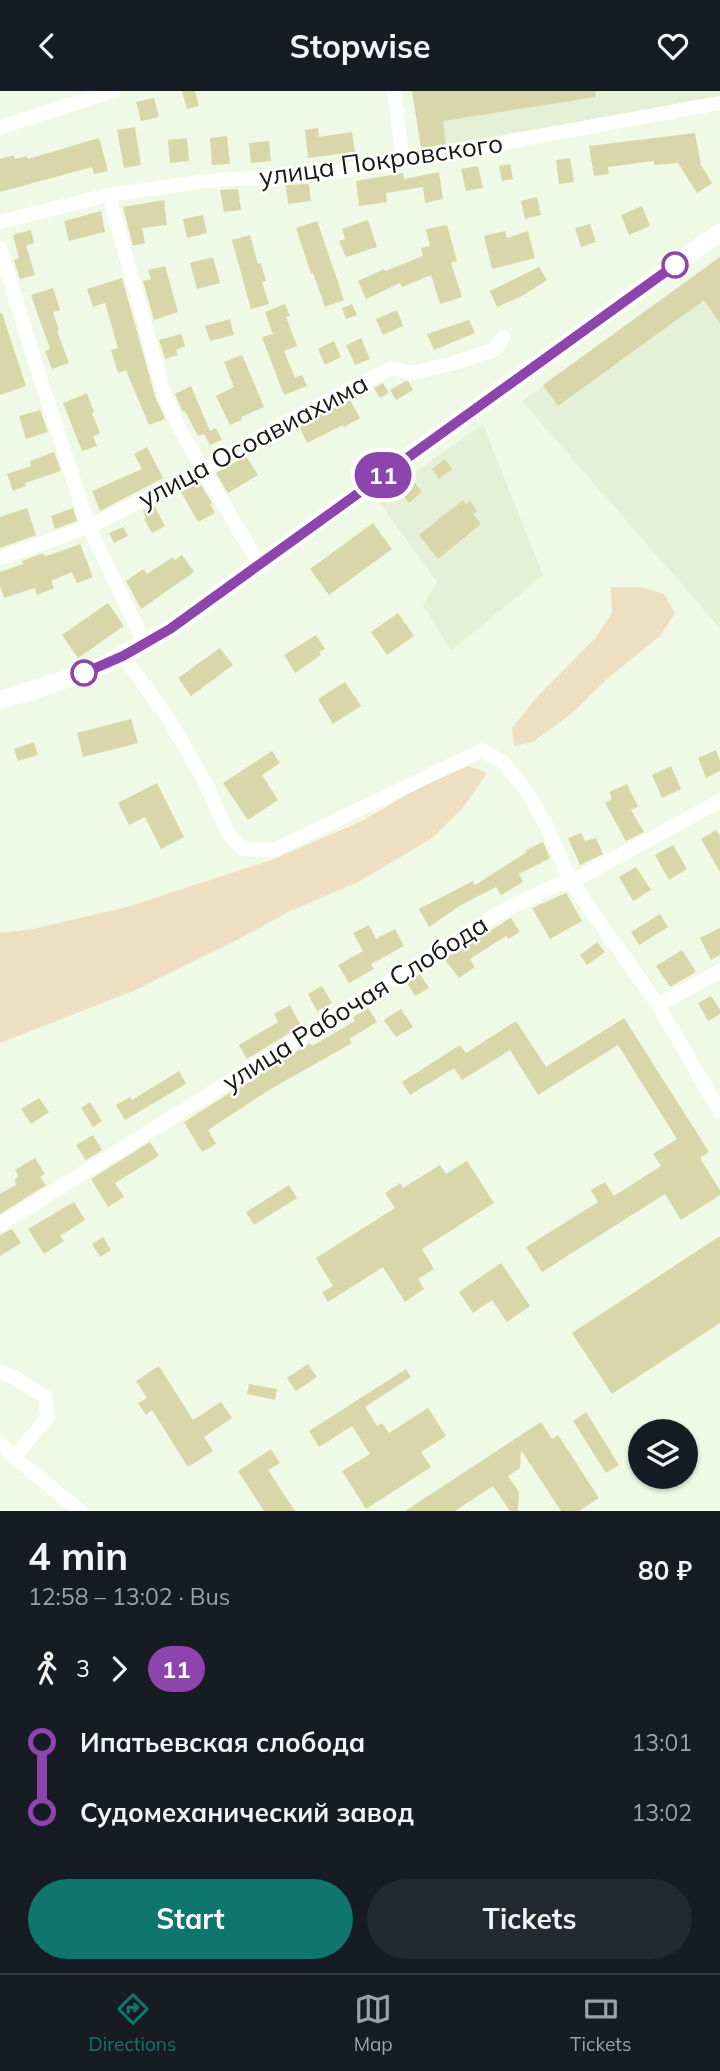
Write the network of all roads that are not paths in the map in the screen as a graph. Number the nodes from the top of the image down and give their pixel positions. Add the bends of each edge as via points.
1 (114, 91) edge
2 (394, 91) edge
3 (720, 103) edge
4 (0, 128) edge
5 (403, 161) junction
6 (109, 195) junction
7 (0, 222) edge
8 (720, 232) edge
9 (0, 248) edge
10 (503, 337) dead end
11 (202, 470) junction
12 (89, 527) junction
13 (0, 558) edge
14 (260, 564) junction
15 (145, 644) junction
16 (123, 656) junction
17 (0, 700) edge
18 (720, 801) edge
19 (571, 881) junction
20 (720, 971) edge
21 (658, 1005) junction
22 (720, 1112) edge
23 (0, 1225) edge
24 (0, 1372) edge
25 (0, 1443) edge
26 (14, 1457) junction
27 (80, 1511) edge

1 - 4 street
2 - 5 street
3 - 5 street, улица Покровского
5 - 6 street, улица Покровского
6 - 7 street, улица Покровского
6 - 11 street via 164,393
8 - 14 main road
9 - 12 street
10 - 11 street, улица Осоавиахима via 494,350 450,364 412,373 392,368
11 - 12 street, улица Осоавиахима
11 - 14 street
12 - 13 street, улица Осоавиахима
12 - 15 street
14 - 15 main road
15 - 16 main road
16 - 17 main road
16 - 19 street via 168,718 229,835 243,849 274,849 483,750 504,763 528,793
18 - 19 street, улица Рабочая Слобода
19 - 21 street
19 - 23 street, улица Рабочая Слобода via 499,913
20 - 21 street
21 - 22 street
24 - 26 street via 46,1397 47,1418
25 - 26 street
26 - 27 street

